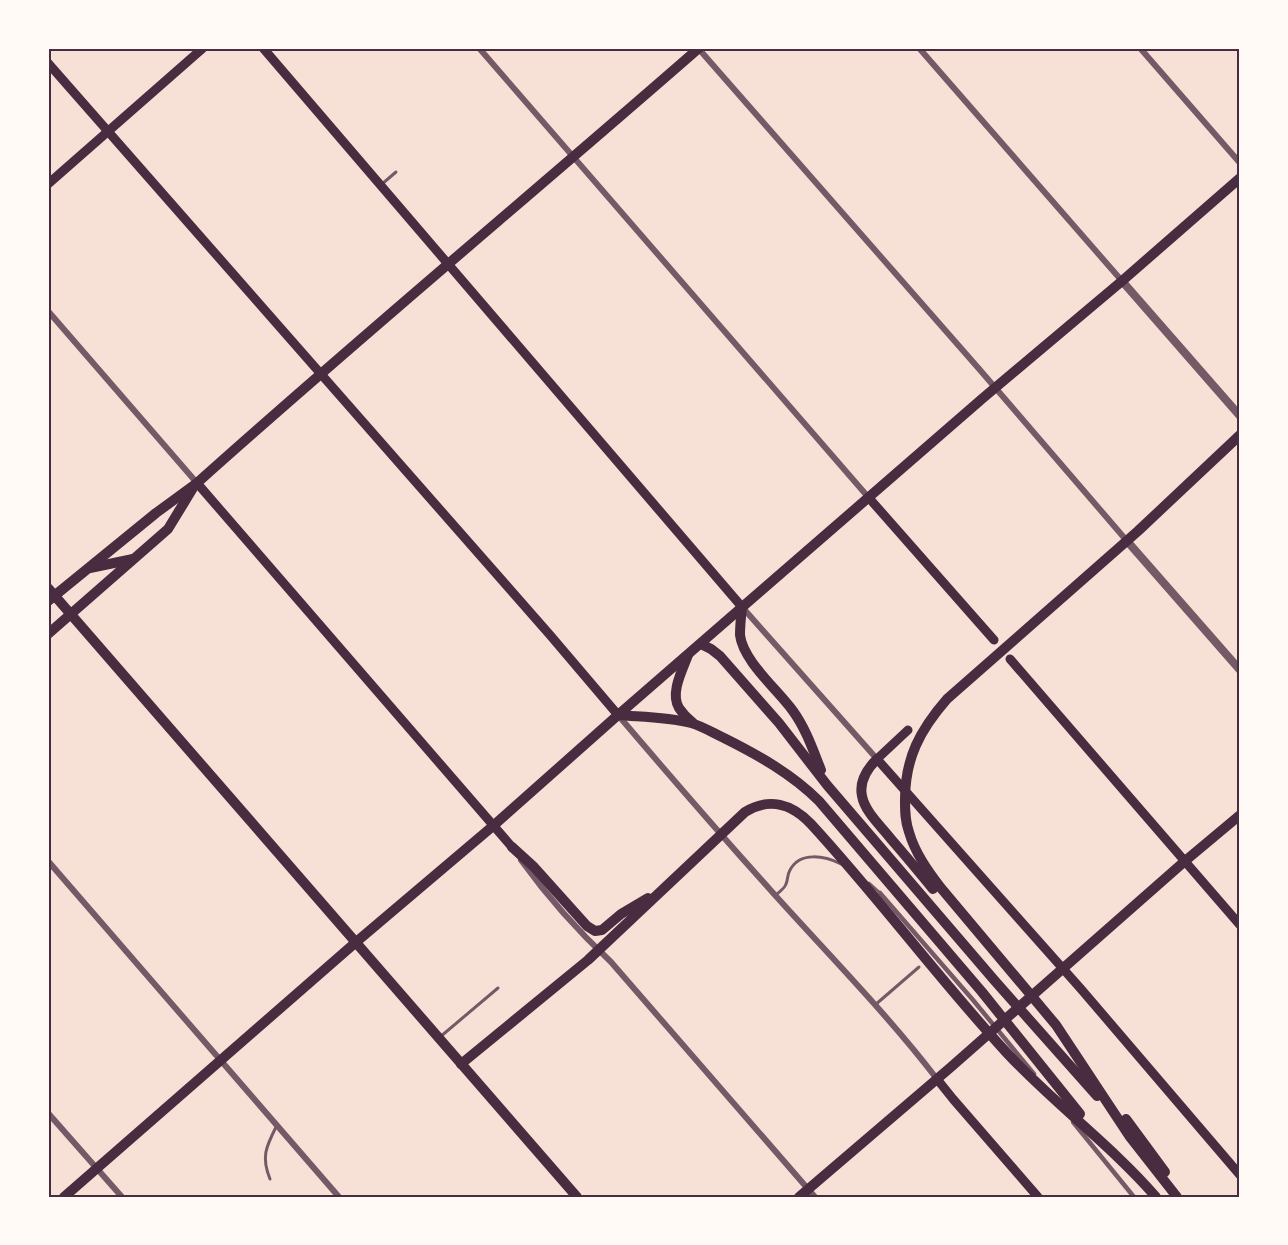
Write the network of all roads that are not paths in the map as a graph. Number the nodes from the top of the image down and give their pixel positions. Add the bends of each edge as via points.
1 (203, 48) edge
2 (263, 48) edge
3 (479, 48) edge
4 (699, 48) edge
5 (919, 48) edge
6 (1140, 48) edge
7 (48, 63) edge
8 (108, 131) junction
9 (574, 157) junction
10 (1240, 163) edge
11 (396, 172) dead end
12 (1240, 178) edge
13 (48, 184) edge
14 (381, 185) junction
15 (448, 263) junction
16 (1122, 281) junction
17 (48, 312) edge
18 (321, 374) junction
19 (995, 388) junction
20 (1240, 416) edge
21 (1240, 435) edge
22 (197, 483) junction
23 (869, 498) junction
24 (1127, 541) junction
25 (135, 558) junction
26 (86, 569) junction
27 (50, 595) edge
28 (742, 607) junction
29 (70, 614) junction
30 (48, 634) edge
31 (994, 640) dead end
32 (701, 644) junction
33 (688, 656) junction
34 (1010, 659) dead end
35 (1240, 670) edge
36 (618, 715) junction
37 (693, 723) junction
38 (908, 730) dead end
39 (877, 759) junction
40 (827, 784) junction
41 (1240, 815) edge
42 (493, 826) junction
43 (512, 847) junction
44 (48, 861) edge
45 (1185, 861) junction
46 (669, 885) junction
47 (880, 893) joint
48 (775, 896) junction
49 (1240, 925) edge
50 (355, 943) junction
51 (599, 951) junction
52 (920, 967) dead end
53 (1063, 969) junction
54 (498, 988) dead end
55 (978, 996) junction
56 (875, 1005) junction
57 (439, 1039) junction
58 (221, 1060) junction
59 (462, 1064) junction
60 (938, 1079) junction
61 (48, 1113) edge
62 (277, 1125) junction
63 (96, 1168) junction
64 (1167, 1174) junction
65 (1240, 1175) edge
66 (270, 1179) dead end
67 (807, 1194) edge
68 (64, 1197) edge
69 (122, 1197) edge
70 (339, 1197) edge
71 (577, 1197) edge
72 (1038, 1197) edge
73 (1134, 1197) edge
74 (1147, 1197) edge
75 (1156, 1197) edge
76 (1177, 1197) edge
77 (1186, 1197) edge

1 - 8 main road
2 - 14 main road
3 - 9 street
4 - 9 main road
4 - 19 street
5 - 16 street
6 - 10 street
7 - 8 main road
8 - 13 main road
8 - 18 main road
9 - 15 main road
9 - 23 street
11 - 14 lane
12 - 16 main road
14 - 15 main road
15 - 18 main road
15 - 28 main road
16 - 19 main road
16 - 20 street
17 - 22 street
18 - 22 main road
18 - 36 main road
19 - 23 main road
19 - 24 street
21 - 24 main road
22 - 25 main road via 168,529
22 - 26 main road
22 - 42 main road
23 - 28 main road
23 - 31 main road
24 - 35 street
24 - 76 main road via 955,691 933,715 909,764 906,820 914,846 933,878 1056,1025 1130,1137
25 - 26 main road
25 - 29 main road
26 - 27 main road
27 - 29 main road
28 - 32 main road
28 - 39 street
28 - 40 main road via 740,634 744,650 793,711
29 - 30 main road
29 - 50 main road
32 - 33 main road
32 - 40 main road via 720,656
33 - 36 main road
33 - 37 main road via 676,697 678,706
34 - 45 main road
36 - 37 main road
36 - 42 main road
36 - 48 street
37 - 55 main road via 775,766 811,793
38 - 39 main road
39 - 53 main road
39 - 64 main road via 862,783 862,797 869,811 1118,1108
40 - 64 main road
41 - 45 main road
42 - 43 main road
42 - 50 main road
43 - 46 main road via 595,931
43 - 51 street
44 - 58 street
45 - 49 main road
45 - 53 main road
46 - 51 main road
46 - 75 main road via 745,812 770,804 794,810 826,840 1007,1053
47 - 48 lane via 849,868 831,859 810,857 795,863 786,885
47 - 55 street
48 - 56 street
50 - 57 main road
50 - 58 main road
51 - 59 main road
51 - 67 street
52 - 56 lane
53 - 60 main road
53 - 65 main road
54 - 57 lane
55 - 73 street
55 - 74 main road
56 - 60 street
57 - 59 main road
58 - 62 street
58 - 63 main road
59 - 71 main road
60 - 67 main road
60 - 72 main road
61 - 63 street
62 - 66 lane via 265,1150
62 - 70 street
63 - 68 main road
63 - 69 street
64 - 77 main road

